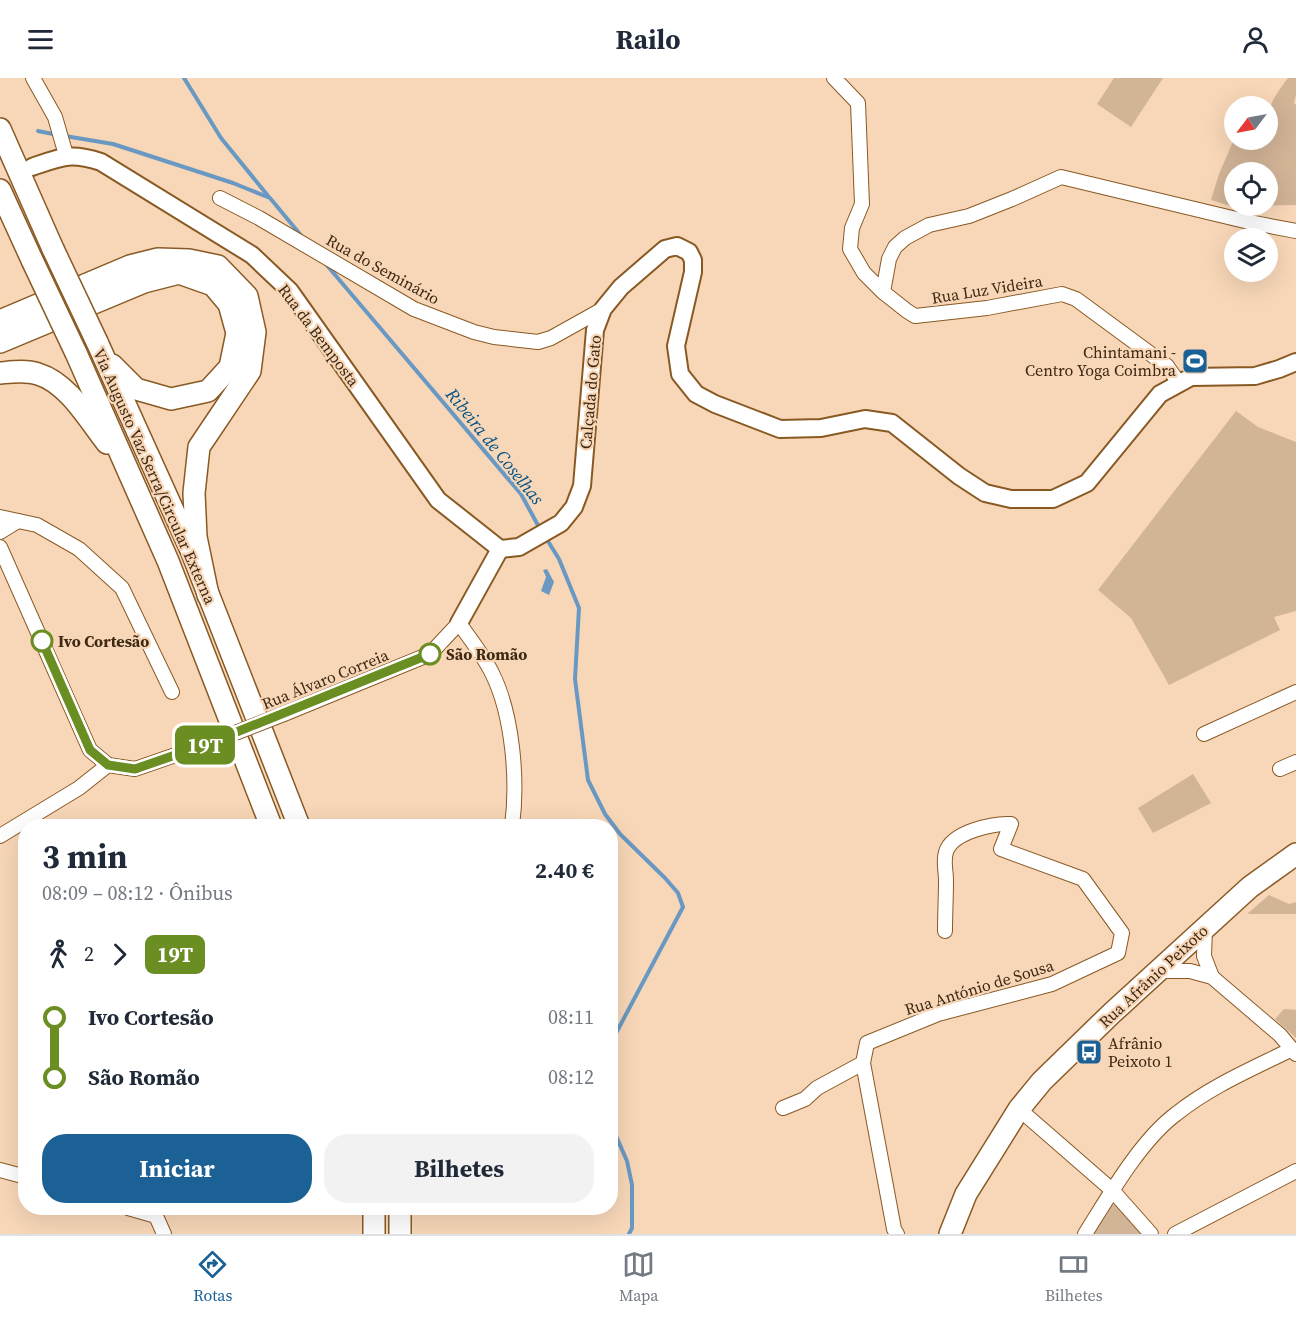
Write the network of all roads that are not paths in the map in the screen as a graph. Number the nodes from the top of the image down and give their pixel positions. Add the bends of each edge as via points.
1 (33, 78) edge
2 (834, 78) edge
3 (0, 129) edge
4 (66, 155) junction
5 (32, 167) dead end
6 (0, 190) edge
7 (220, 198) dead end
8 (1296, 231) edge
9 (883, 292) junction
10 (603, 309) junction
11 (0, 321) edge
12 (0, 342) edge
13 (97, 342) junction
14 (1296, 362) edge
15 (0, 374) edge
16 (1179, 383) junction
17 (127, 470) junction
18 (0, 517) edge
19 (18, 521) junction
20 (0, 532) edge
21 (0, 547) edge
22 (500, 549) junction
23 (208, 595) junction
24 (459, 623) junction
25 (172, 692) dead end
26 (1296, 692) edge
27 (1204, 734) dead end
28 (1296, 762) edge
29 (108, 765) junction
30 (1280, 770) dead end
31 (28, 819) edge
32 (268, 819) edge
33 (296, 819) edge
34 (513, 819) edge
35 (18, 825) edge
36 (0, 836) edge
37 (1296, 854) edge
38 (1205, 928) junction
39 (945, 931) dead end
40 (1157, 971) junction
41 (1212, 977) junction
42 (1294, 1052) edge
43 (863, 1064) junction
44 (783, 1108) dead end
45 (1019, 1109) junction
46 (0, 1170) edge
47 (1296, 1171) edge
48 (18, 1175) edge
49 (1112, 1190) junction
50 (152, 1215) edge
51 (374, 1215) edge
52 (400, 1215) edge
53 (164, 1234) edge
54 (374, 1234) edge
55 (400, 1234) edge
56 (897, 1234) edge
57 (950, 1234) edge
58 (1085, 1234) edge
59 (1151, 1234) edge
60 (1175, 1234) edge

1 - 4 street via 55,117
2 - 9 street, Rua Luz Videira via 858,103 862,204 852,228 850,249 864,273
3 - 13 main road, Via Augusto Vaz Serra/Circular Externa, bridge
4 - 5 street, Rua da Bemposta
4 - 22 street, Rua da Bemposta via 101,162 252,255 290,291 438,500
6 - 17 main road, Via Augusto Vaz Serra/Circular Externa, bridge
7 - 10 street, Rua do Seminário via 414,309 474,332 538,342
8 - 9 street via 1061,177 969,216 929,225 905,238 889,259
9 - 16 street, Rua Luz Videira via 915,316 1062,294 1076,299 1167,366
10 - 16 street, Calçada do Gato via 621,287 665,249 677,246 689,252 693,260 676,346 680,374 696,393 780,429 821,428 865,419 892,423 985,493 1011,499 1053,499 1087,483 1160,394
10 - 22 street, Calçada do Gato via 595,330 582,486 574,507 561,523 519,548
11 - 23 main road via 122,269 158,259 218,266 247,297 255,332 250,371 199,447 194,493 196,537
12 - 13 main road via 144,282 179,273 213,285 229,304 237,333 231,367 208,391 171,399 136,389 114,368
13 - 23 main road, Via Augusto Vaz Serra/Circular Externa
14 - 16 street, Calçada do Gato via 1255,376 1191,376
15 - 17 main road via 36,373 51,379 74,400
17 - 32 main road, Via Augusto Vaz Serra/Circular Externa via 168,561
18 - 19 street
19 - 20 street
19 - 25 street via 37,525 79,549 122,588
21 - 29 street via 90,750
22 - 24 street
23 - 33 main road, Via Augusto Vaz Serra/Circular Externa
24 - 29 street, Rua Álvaro Correia, bridge via 430,654 284,714 135,769
24 - 34 street via 492,673 505,710 511,748
26 - 27 street
28 - 30 street
29 - 31 street
35 - 36 street
37 - 38 main road, Rua Afrânio Peixoto via 1250,887
38 - 40 main road, Rua Afrânio Peixoto
38 - 41 street via 1203,956
39 - 43 street, Rua António de Sousa via 946,850 969,831 1001,823 1011,824 1001,849 1083,879 1122,933 1118,952 1052,984 938,1014 867,1043
40 - 41 street via 1190,971
40 - 45 main road, Rua Afrânio Peixoto via 1042,1081
41 - 42 street via 1280,1035
42 - 49 street via 1220,1084 1175,1115
43 - 44 street
43 - 56 street
45 - 49 street
45 - 57 main road, Rua Afrânio Peixoto via 966,1194
46 - 48 street
47 - 60 street
49 - 58 street
49 - 59 street
50 - 53 street
51 - 54 main road
52 - 55 main road

